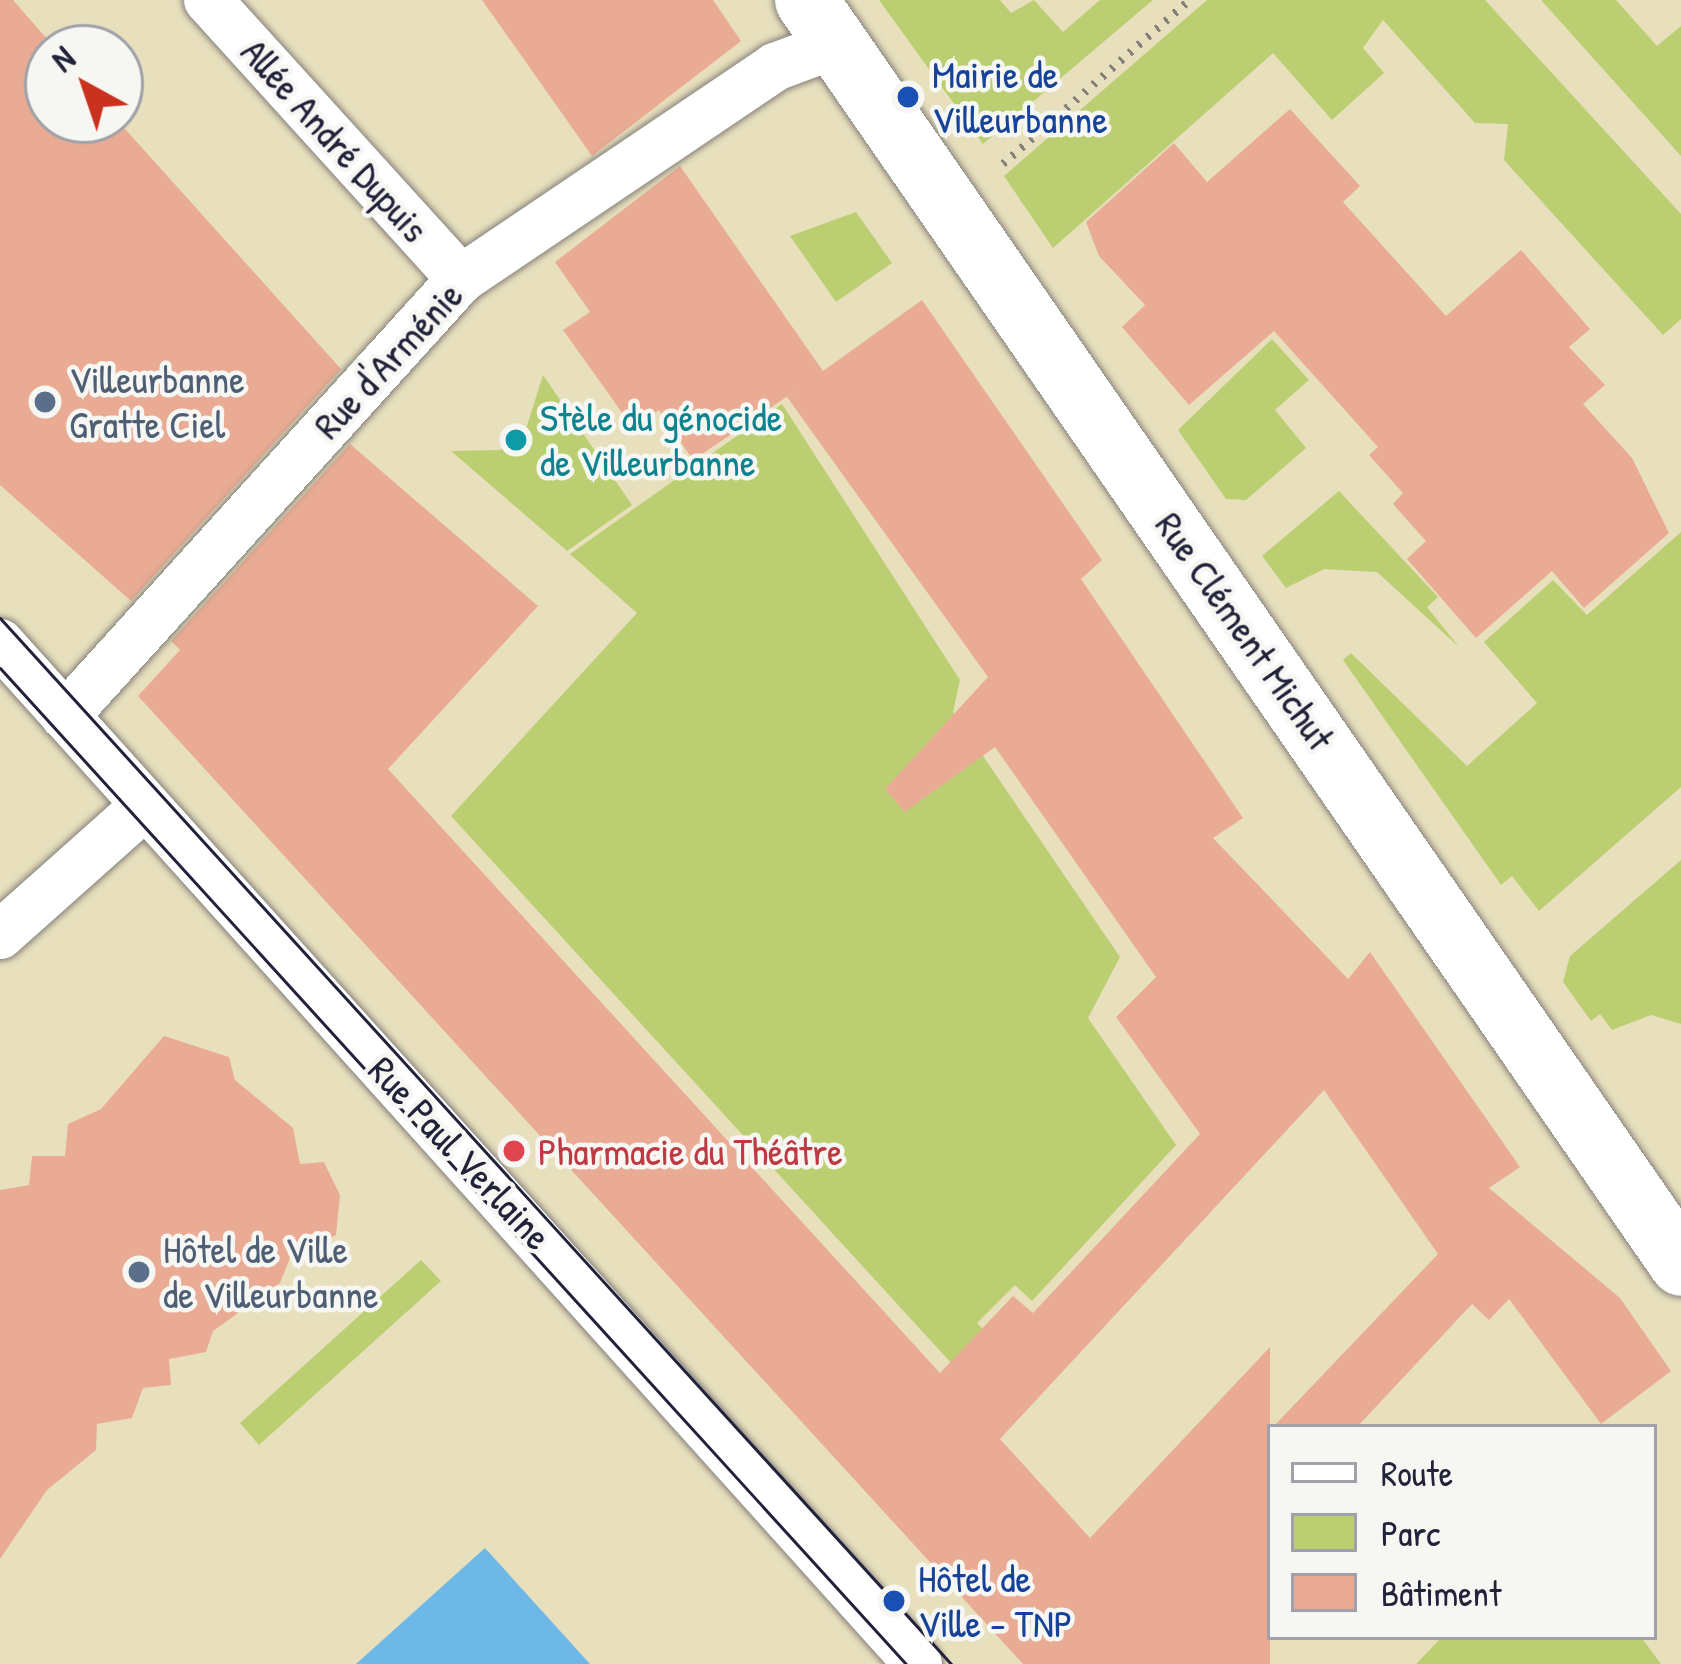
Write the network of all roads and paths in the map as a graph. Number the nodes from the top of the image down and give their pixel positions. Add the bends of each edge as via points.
1 (208, 0) edge
2 (1190, 0) edge
3 (822, 22) edge
4 (953, 208) junction
5 (461, 279) junction
6 (0, 644) edge
7 (65, 716) junction
8 (146, 805) junction
9 (0, 935) edge
10 (1681, 1264) edge
11 (918, 1664) edge

1 - 5 street, Allée André Dupuis
2 - 4 path
3 - 4 street, Rue Clément Michut
3 - 5 street, Rue d'Arménie via 775,67
4 - 10 street, Rue Clément Michut
5 - 7 street, Rue d'Arménie
6 - 7 street, Rue Paul Verlaine
7 - 8 street, Rue Paul Verlaine
8 - 9 street
8 - 11 street, Rue Paul Verlaine

